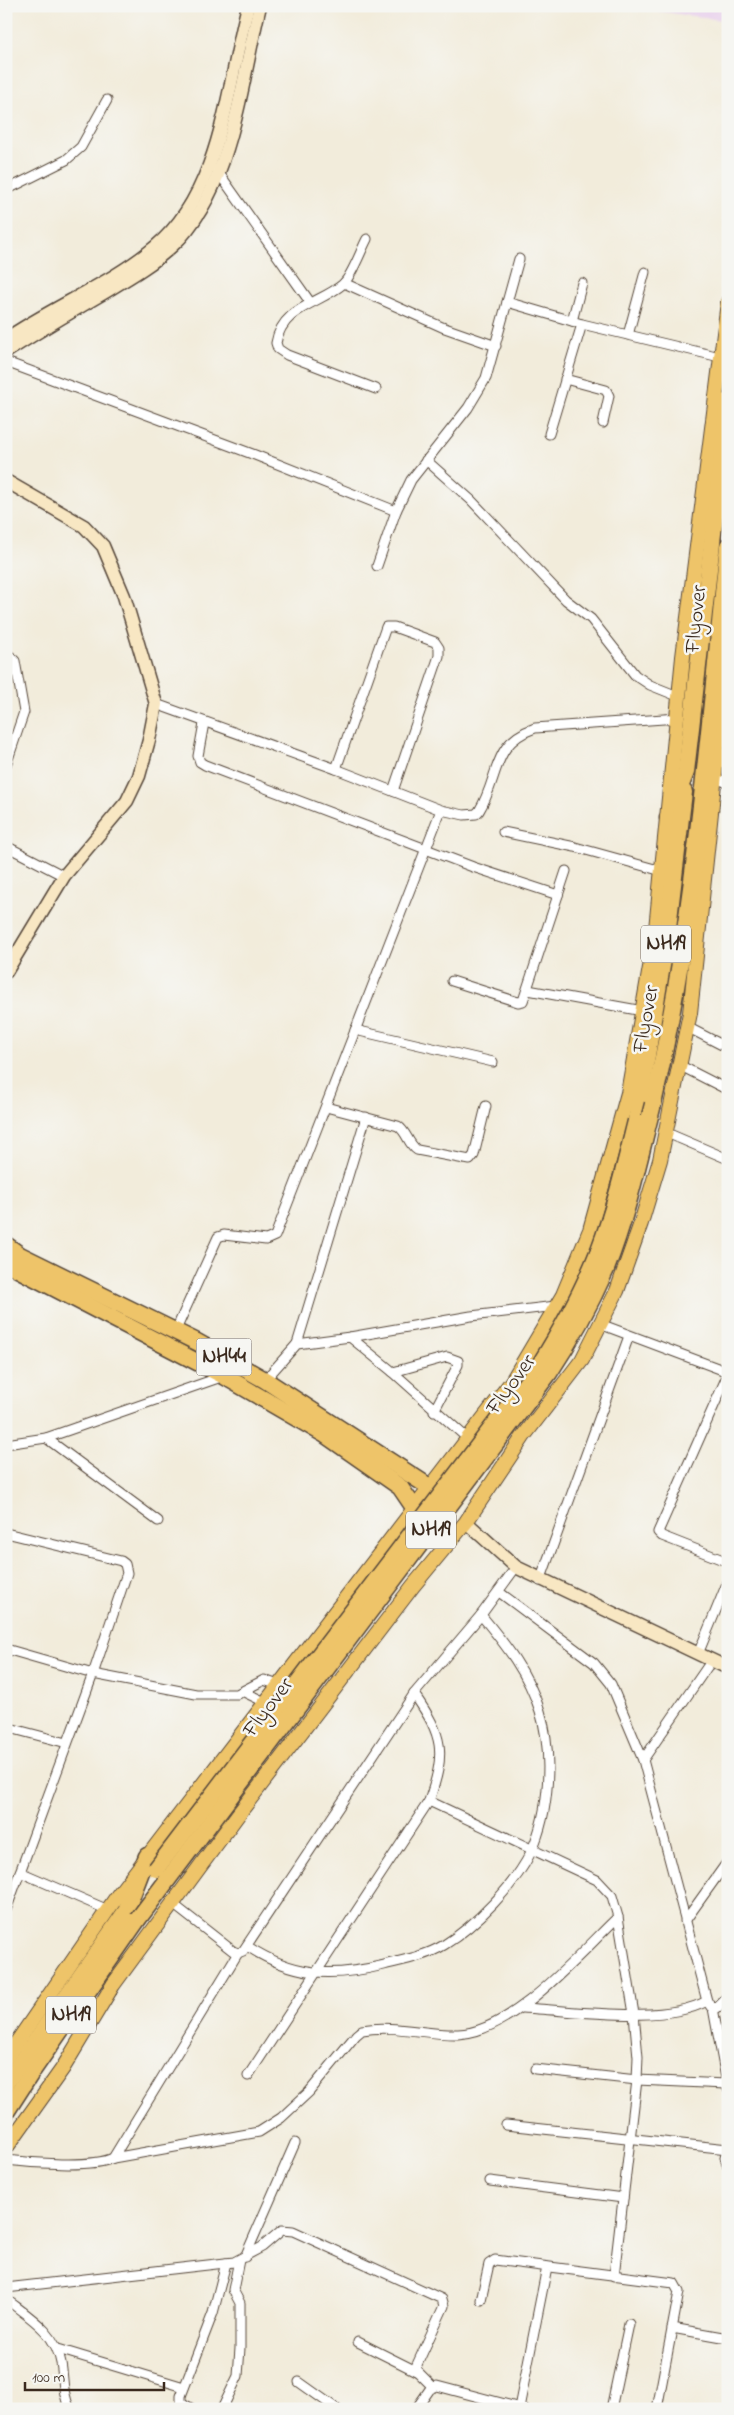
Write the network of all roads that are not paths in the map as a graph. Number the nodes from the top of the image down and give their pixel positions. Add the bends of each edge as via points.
1 (248, 6) edge
2 (260, 6) edge
3 (107, 100) dead end
4 (215, 168) junction
5 (6, 190) edge
6 (366, 239) dead end
7 (519, 259) dead end
8 (645, 272) dead end
9 (344, 283) junction
10 (582, 283) dead end
11 (310, 302) junction
12 (507, 302) junction
13 (728, 302) edge
14 (572, 321) junction
15 (582, 324) junction
16 (628, 335) junction
17 (6, 339) edge
18 (496, 346) junction
19 (6, 352) edge
20 (720, 357) junction
21 (6, 362) edge
22 (565, 379) junction
23 (376, 389) dead end
24 (728, 401) edge
25 (603, 423) dead end
26 (549, 434) dead end
27 (426, 460) junction
28 (6, 481) edge
29 (396, 511) junction
30 (728, 546) edge
31 (377, 566) dead end
32 (728, 650) edge
33 (6, 657) edge
34 (680, 697) junction
35 (156, 704) junction
36 (725, 707) edge
37 (678, 718) junction
38 (204, 723) junction
39 (6, 765) edge
40 (336, 769) junction
41 (686, 772) junction
42 (722, 781) edge
43 (393, 791) junction
44 (441, 810) junction
45 (668, 818) junction
46 (503, 832) dead end
47 (6, 846) edge
48 (426, 849) junction
49 (662, 871) junction
50 (566, 872) dead end
51 (64, 876) junction
52 (558, 895) junction
53 (11, 956) edge
54 (6, 972) edge
55 (452, 981) dead end
56 (528, 990) junction
57 (642, 1011) junction
58 (687, 1026) junction
59 (355, 1030) junction
60 (728, 1048) edge
61 (493, 1062) dead end
62 (681, 1066) junction
63 (728, 1090) edge
64 (486, 1106) dead end
65 (326, 1107) junction
66 (366, 1117) junction
67 (667, 1133) junction
68 (728, 1159) edge
69 (6, 1245) edge
70 (6, 1263) edge
71 (556, 1306) junction
72 (600, 1324) junction
73 (175, 1332) junction
74 (629, 1336) junction
75 (350, 1337) junction
76 (297, 1344) junction
77 (393, 1372) junction
78 (728, 1373) edge
79 (224, 1376) junction
80 (265, 1380) junction
81 (434, 1411) junction
82 (46, 1438) junction
83 (468, 1440) junction
84 (6, 1444) edge
85 (456, 1455) junction
86 (491, 1485) junction
87 (431, 1488) junction
88 (415, 1509) junction
89 (158, 1521) dead end
90 (466, 1522) junction
91 (6, 1533) edge
92 (395, 1536) junction
93 (728, 1562) edge
94 (432, 1564) junction
95 (516, 1567) junction
96 (540, 1580) junction
97 (728, 1581) edge
98 (499, 1592) junction
99 (481, 1615) junction
100 (6, 1649) edge
101 (698, 1654) junction
102 (712, 1660) junction
103 (728, 1668) edge
104 (93, 1674) junction
105 (278, 1685) junction
106 (244, 1692) junction
107 (414, 1694) junction
108 (265, 1702) junction
109 (6, 1728) edge
110 (68, 1743) junction
111 (643, 1760) junction
112 (429, 1801) junction
113 (532, 1850) junction
114 (728, 1861) edge
115 (152, 1862) junction
116 (20, 1872) junction
117 (173, 1904) junction
118 (6, 1910) edge
119 (108, 1910) junction
120 (132, 1915) junction
121 (618, 1917) junction
122 (685, 1921) junction
123 (246, 1946) junction
124 (238, 1953) junction
125 (316, 1973) junction
126 (728, 1997) edge
127 (710, 2004) junction
128 (522, 2008) junction
129 (634, 2014) junction
130 (6, 2058) edge
131 (535, 2069) dead end
132 (248, 2076) dead end
133 (637, 2080) junction
134 (6, 2083) edge
135 (727, 2087) edge
136 (6, 2112) edge
137 (506, 2125) dead end
138 (630, 2137) junction
139 (295, 2143) dead end
140 (6, 2148) edge
141 (728, 2150) edge
142 (113, 2158) junction
143 (6, 2160) edge
144 (728, 2167) edge
145 (490, 2180) dead end
146 (623, 2198) junction
147 (242, 2259) junction
148 (226, 2263) junction
149 (547, 2267) junction
150 (614, 2276) junction
151 (6, 2288) edge
152 (6, 2300) edge
153 (480, 2300) dead end
154 (629, 2324) dead end
155 (672, 2328) junction
156 (728, 2338) edge
157 (358, 2342) dead end
158 (58, 2349) junction
159 (416, 2371) junction
160 (299, 2382) dead end
161 (433, 2386) junction
162 (184, 2387) junction
163 (522, 2408) edge
164 (70, 2409) edge
165 (192, 2409) edge
166 (222, 2409) edge
167 (337, 2409) edge
168 (416, 2409) edge
169 (611, 2409) edge
170 (657, 2409) edge

1 - 4 street
2 - 4 street via 234,123
3 - 5 street via 81,147 66,160
4 - 11 street
4 - 17 street via 185,213 155,247 128,267
4 - 19 street via 208,197 174,245 124,281
6 - 9 street
7 - 12 street
8 - 16 street
9 - 11 street
9 - 18 street via 442,327
10 - 14 street
11 - 23 street via 285,323 277,338 278,349
12 - 14 street
12 - 18 street
13 - 20 main road
14 - 15 street
15 - 16 street
15 - 22 street
16 - 20 street
18 - 27 street via 486,378 475,398
20 - 34 main road
21 - 29 street
22 - 25 street via 606,390 609,396
22 - 26 street
24 - 41 highway, NH19
27 - 29 street via 411,480
27 - 34 street via 471,500 566,600 591,619 635,675
28 - 35 street via 84,526 103,546 124,596
29 - 31 street
30 - 120 highway, Flyover / NH19, bridge via 692,884 673,1003 654,1104 628,1206 597,1286 544,1381
32 - 36 main road
33 - 39 street via 10,656 15,661 24,712
34 - 37 main road
35 - 38 street
35 - 51 street via 139,776 127,801
36 - 42 main road
37 - 44 street via 526,731 506,746 480,811 464,815
37 - 45 main road
38 - 40 street
38 - 48 street via 198,756 202,763
40 - 43 street
40 - 43 street via 386,627 435,642 439,656
41 - 45 highway
41 - 115 highway, Flyover / NH19, bridge via 667,936 636,1121 621,1183 599,1249 572,1310 539,1366
42 - 58 main road
43 - 44 street
44 - 48 street
45 - 49 main road
46 - 49 street
47 - 51 street
48 - 52 street
48 - 59 street
49 - 57 main road via 655,939
50 - 52 street
51 - 53 street
52 - 56 street
53 - 54 street
55 - 56 street via 518,1002 523,1001
56 - 57 street
57 - 71 main road via 628,1093 590,1230
58 - 60 street
58 - 62 main road
59 - 61 street
59 - 65 street
62 - 63 street
62 - 67 main road
64 - 66 street via 470,1160 417,1150 398,1126
65 - 66 street
65 - 73 street via 275,1236 266,1240 218,1237
66 - 76 street
67 - 68 street
67 - 72 main road via 617,1291
69 - 73 highway, NH44
70 - 79 highway, NH44
71 - 75 street via 470,1316
71 - 83 main road via 512,1382
72 - 74 street
72 - 86 main road via 582,1360
73 - 80 highway, NH44
74 - 78 street
74 - 96 street
75 - 76 street
75 - 77 street
76 - 80 street
77 - 81 street
77 - 81 street via 447,1357 457,1359 454,1375
78 - 93 street via 658,1532
79 - 82 street
79 - 88 highway, NH44 via 359,1458 400,1487
80 - 87 highway, NH44
81 - 83 street
82 - 84 street
82 - 89 street
83 - 85 main road
85 - 86 main road
85 - 87 main road
86 - 90 main road
87 - 88 main road
88 - 92 main road
90 - 94 main road
90 - 95 street
91 - 104 street via 125,1564 126,1582
92 - 94 main road
92 - 105 main road
94 - 117 main road
95 - 96 street
95 - 98 street
96 - 101 street
97 - 101 street
98 - 99 street
98 - 111 street via 604,1673
99 - 107 street
99 - 113 street via 522,1670 544,1727 547,1750 545,1798
100 - 104 street
101 - 102 street
102 - 103 street
102 - 111 street
104 - 106 street via 196,1694
104 - 110 street
105 - 106 street via 264,1680
105 - 108 main road
106 - 108 street
107 - 112 street via 431,1719 441,1752
107 - 123 street
108 - 115 main road
109 - 110 street
110 - 116 street
111 - 122 street
112 - 113 street
112 - 125 street
113 - 121 street via 597,1880 612,1896
113 - 125 street via 499,1896 445,1944 416,1957 370,1968
114 - 122 street
115 - 119 main road
115 - 120 highway, Flyover / NH19
116 - 118 street
116 - 119 street
117 - 124 street
117 - 140 main road via 114,1985 63,2068
119 - 130 main road
120 - 134 highway, NH19
120 - 136 highway, Flyover / NH19
121 - 128 street
121 - 129 street
122 - 127 street
123 - 124 street
123 - 125 street via 287,1967
124 - 142 street
125 - 132 street
126 - 127 street via 719,2007
127 - 129 street via 673,2013
127 - 135 street
128 - 129 street
128 - 142 street via 470,2033 362,2030 309,2092 281,2118 259,2132
129 - 133 street
131 - 133 street
133 - 135 street
133 - 138 street
137 - 138 street
138 - 141 street
138 - 146 street
139 - 147 street
141 - 144 street via 725,2157
142 - 143 street via 75,2163
145 - 146 street
146 - 150 street
147 - 148 street
147 - 159 street via 282,2230 288,2230 440,2297 444,2306 416,2364
147 - 166 street via 233,2290 240,2303 238,2376
148 - 151 street
148 - 162 street via 213,2313
149 - 150 street
149 - 153 street via 492,2261
149 - 163 street
150 - 155 street via 677,2285 679,2292
152 - 158 street via 47,2332
154 - 169 street
155 - 156 street
155 - 170 street
157 - 159 street
158 - 162 street
158 - 164 street via 63,2390
159 - 161 street
160 - 167 street
161 - 163 street
161 - 168 street
162 - 165 street via 181,2402

